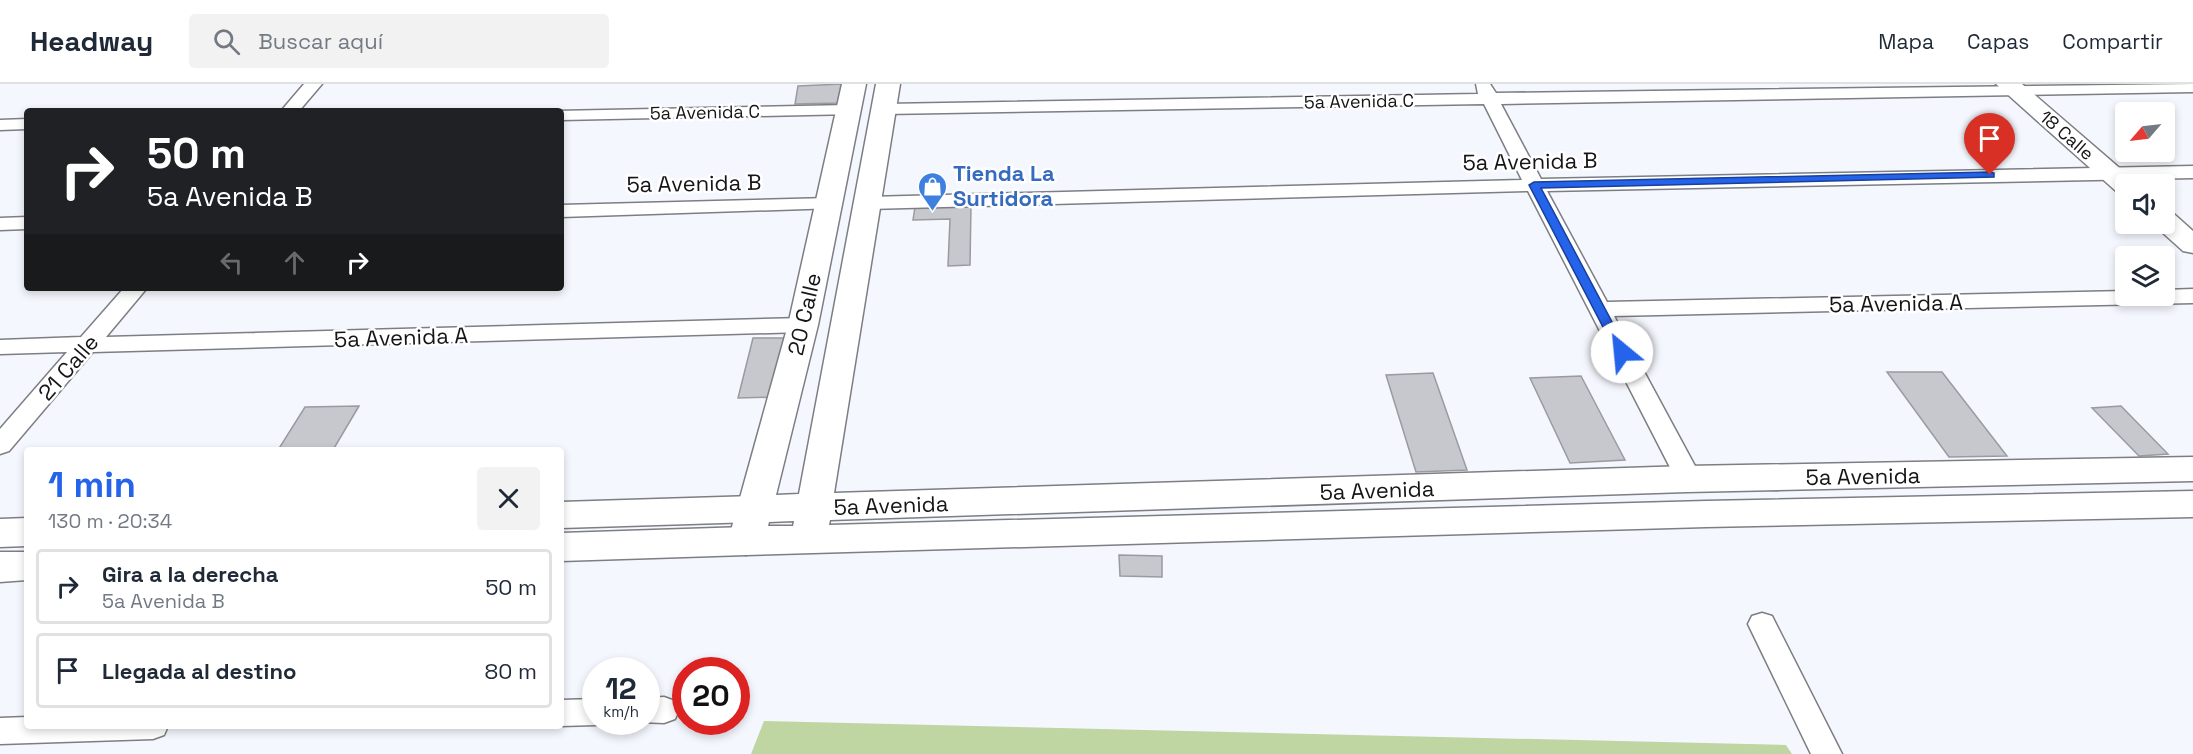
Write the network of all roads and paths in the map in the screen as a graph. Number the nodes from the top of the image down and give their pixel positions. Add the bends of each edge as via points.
1 (313, 84) edge
2 (2011, 87) edge
3 (2193, 87) edge
4 (1485, 91) edge
5 (851, 97) edge
6 (887, 97) edge
7 (293, 108) edge
8 (564, 115) edge
9 (24, 124) edge
10 (0, 125) edge
11 (2193, 172) edge
12 (2172, 174) edge
13 (2115, 176) edge
14 (2115, 179) edge
15 (1534, 185) junction
16 (869, 203) junction
17 (829, 204) junction
18 (564, 210) edge
19 (24, 223) edge
20 (0, 224) edge
21 (2175, 229) edge
22 (2193, 245) edge
23 (133, 291) edge
24 (2193, 296) edge
25 (1600, 309) junction
26 (803, 325) junction
27 (86, 346) junction
28 (0, 347) edge
29 (0, 445) edge
30 (2193, 469) edge
31 (1689, 479) junction
32 (2193, 504) edge
33 (564, 515) edge
34 (811, 523) junction
35 (750, 525) junction
36 (24, 532) edge
37 (0, 533) edge
38 (564, 547) edge
39 (24, 566) edge
40 (0, 567) edge
41 (1762, 624) dead end
42 (582, 713) edge
43 (564, 714) edge
44 (61, 729) edge
45 (0, 731) edge
46 (1827, 754) edge

1 - 7 lane
2 - 3 lane, 5a Avenida C
2 - 4 lane, 5a Avenida C
2 - 13 street, 18 Calle
4 - 6 lane, 5a Avenida C
4 - 15 lane
5 - 8 lane, 5a Avenida C
5 - 17 street, 20 Calle
6 - 16 street, 20 Calle
9 - 10 lane
11 - 12 lane, 5a Avenida B
14 - 15 lane, 5a Avenida B
15 - 16 lane, 5a Avenida B
15 - 25 lane
16 - 34 street, 20 Calle
17 - 18 lane, 5a Avenida B
17 - 26 street, 20 Calle
19 - 20 lane
21 - 22 street
23 - 27 lane, 21 Calle
24 - 25 lane, 5a Avenida A
25 - 31 lane
26 - 27 lane, 5a Avenida A
26 - 35 street, 20 Calle
27 - 28 lane, 5a Avenida A
27 - 29 lane, 21 Calle
30 - 31 street, 5a Avenida
31 - 34 street, 5a Avenida
32 - 34 street, 5a Avenida via 1718,514
33 - 35 street, 5a Avenida
34 - 35 street, 5a Avenida
35 - 38 street, 5a Avenida
36 - 37 street
39 - 40 street
41 - 46 lane
42 - 43 lane
44 - 45 lane

